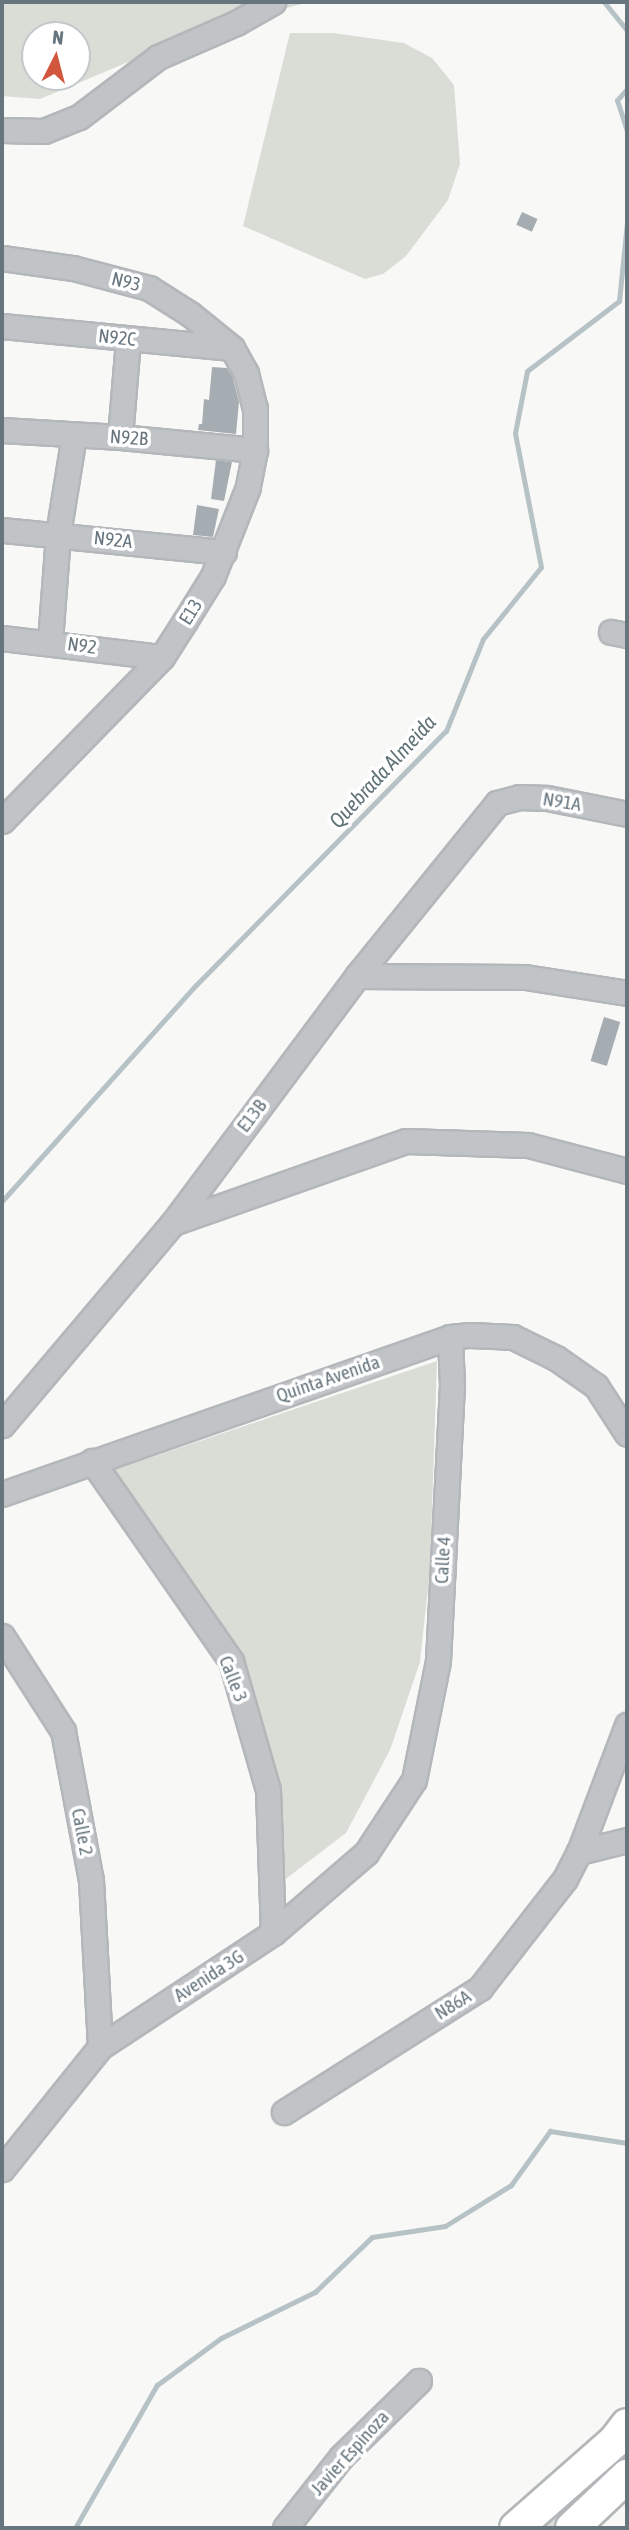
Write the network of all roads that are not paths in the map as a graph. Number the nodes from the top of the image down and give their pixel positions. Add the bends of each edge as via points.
1 (273, 2) edge
2 (2, 130) edge
3 (2, 258) edge
4 (2, 326) edge
5 (128, 339) junction
6 (232, 348) junction
7 (2, 430) edge
8 (74, 435) junction
9 (120, 436) junction
10 (255, 450) junction
11 (2, 530) edge
12 (58, 534) junction
13 (224, 552) junction
14 (2, 638) edge
15 (50, 641) junction
16 (162, 657) junction
17 (497, 803) joint
18 (627, 814) edge
19 (2, 821) edge
20 (357, 976) junction
21 (627, 993) edge
22 (627, 1171) edge
23 (173, 1223) junction
24 (450, 1337) junction
25 (2, 1425) edge
26 (627, 1434) edge
27 (93, 1461) junction
28 (2, 1494) edge
29 (2, 1636) edge
30 (627, 1725) edge
31 (414, 1780) joint
32 (627, 1840) edge
33 (579, 1852) junction
34 (273, 1933) junction
35 (100, 2046) junction
36 (284, 2112) dead end
37 (2, 2169) edge
38 (419, 2381) dead end
39 (627, 2425) edge
40 (627, 2476) edge
41 (285, 2528) edge
42 (516, 2528) edge
43 (572, 2528) edge

1 - 2 street via 158,57 79,117 44,131
3 - 6 street, N93 via 73,268 149,288 190,313
4 - 5 street, N92C
5 - 6 street, N92C
5 - 9 street
6 - 10 street, E13 via 246,373 256,408
7 - 8 street, N92B
8 - 9 street, N92B
8 - 12 street
9 - 10 street, N92B
10 - 13 street, E13 via 248,487
11 - 12 street, N92A
12 - 13 street, N92A
12 - 15 street
13 - 16 street, E13
14 - 15 street, N92
15 - 16 street, N92
16 - 19 street, E13
17 - 18 street, N91A via 519,797 547,798
17 - 20 street, E13B
20 - 21 street via 525,977
20 - 23 street, E13B
22 - 23 street via 528,1145 406,1141
23 - 25 street, E13B
24 - 26 street, Quinta Avenida via 513,1337 556,1358 596,1386
24 - 27 street, Quinta Avenida
24 - 31 street, Calle 4 via 452,1385 438,1661
27 - 28 street, Quinta Avenida
27 - 34 street, Calle 3 via 230,1661 268,1790
29 - 35 street, Calle 2 via 63,1731 91,1880
30 - 33 street, N86A
31 - 34 street, Avenida 3G via 366,1853
32 - 33 street
33 - 36 street, N86A via 565,1879 480,1988
34 - 35 street, Avenida 3G
35 - 37 street, Avenida 3G
38 - 41 street, Javier Espinoza via 341,2457
39 - 42 highway via 615,2441
40 - 43 highway

